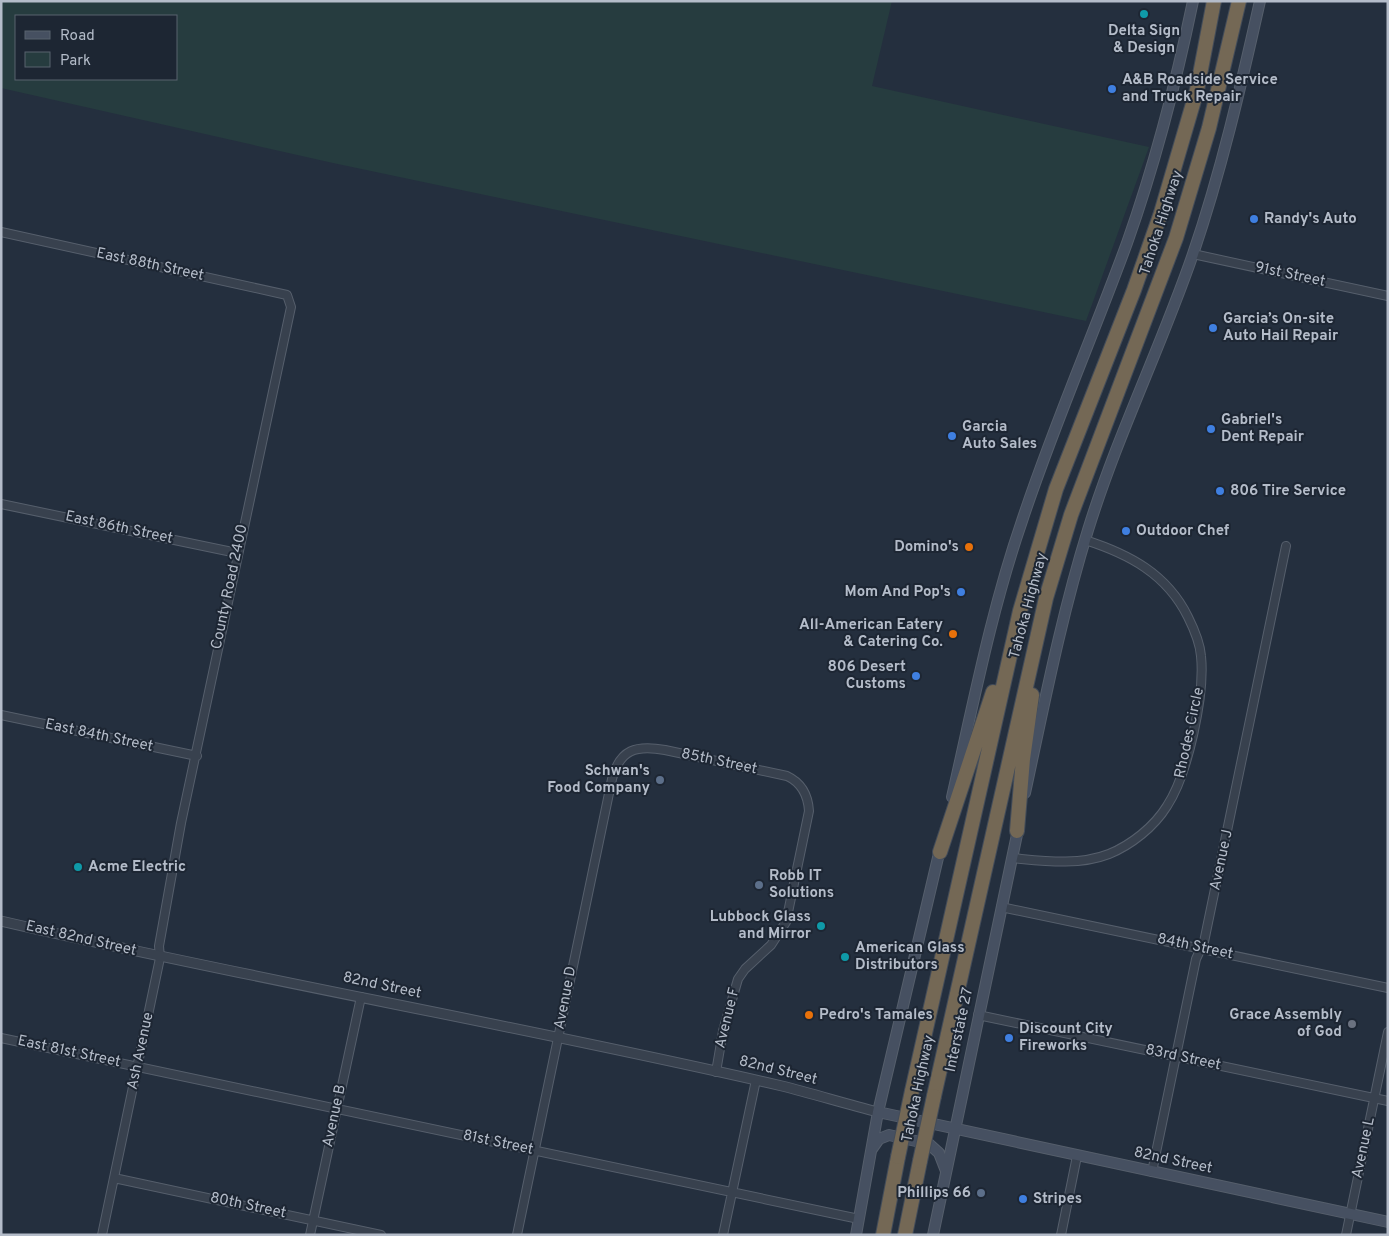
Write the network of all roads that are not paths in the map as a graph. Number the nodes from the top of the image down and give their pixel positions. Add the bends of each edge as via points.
1 (1193, 1) edge
2 (1206, 1) edge
3 (1214, 1) edge
4 (1239, 1) edge
5 (1249, 1) edge
6 (1260, 1) edge
7 (1194, 99) junction
8 (1211, 121) junction
9 (1, 232) edge
10 (1193, 254) junction
11 (1388, 296) edge
12 (291, 307) joint
13 (1, 504) edge
14 (1085, 540) junction
15 (1286, 546) dead end
16 (237, 553) junction
17 (1017, 622) junction
18 (1040, 625) junction
19 (1, 715) edge
20 (197, 756) junction
21 (618, 762) joint
22 (809, 805) joint
23 (1018, 831) junction
24 (940, 852) junction
25 (1012, 858) junction
26 (174, 867) joint
27 (1001, 907) junction
28 (1, 921) edge
29 (1201, 949) junction
30 (160, 958) junction
31 (1388, 988) edge
32 (361, 997) junction
33 (978, 1015) junction
34 (1388, 1032) edge
35 (1, 1038) edge
36 (558, 1038) junction
37 (1176, 1056) junction
38 (138, 1066) junction
39 (716, 1072) junction
40 (756, 1080) junction
41 (1374, 1098) junction
42 (1388, 1101) edge
43 (336, 1109) junction
44 (878, 1112) junction
45 (955, 1128) junction
46 (534, 1150) junction
47 (871, 1151) junction
48 (1077, 1156) junction
49 (946, 1172) junction
50 (1152, 1172) junction
51 (114, 1178) junction
52 (732, 1192) junction
53 (1350, 1214) junction
54 (859, 1219) junction
55 (313, 1220) junction
56 (1388, 1222) edge
57 (102, 1235) edge
58 (310, 1235) edge
59 (381, 1235) edge
60 (517, 1235) edge
61 (723, 1235) edge
62 (856, 1235) edge
63 (883, 1235) edge
64 (905, 1235) edge
65 (933, 1235) edge
66 (1061, 1235) edge
67 (1346, 1235) edge

1 - 24 main road, Tahoka Highway via 1170,103 1138,210 1012,553 996,607
2 - 7 highway
3 - 7 highway, Tahoka Highway
4 - 8 highway, Tahoka Highway
5 - 8 highway
6 - 10 main road via 1235,111
7 - 17 highway, Tahoka Highway via 1140,273 1056,489
8 - 18 highway, Tahoka Highway via 1161,282 1071,515
9 - 12 street, East 88th Street via 287,295
10 - 11 street, 91st Street
10 - 14 main road via 1114,454
12 - 16 street, County Road 2400
13 - 16 street, East 86th Street
14 - 23 main road via 1050,674
14 - 25 street, Rhodes Circle via 1142,563 1166,585 1188,616 1200,648 1202,666 1186,763 1166,809 1144,832 1122,847 1084,861
15 - 29 street, Avenue J
16 - 20 street, County Road 2400
17 - 24 highway
17 - 63 highway, Tahoka Highway, bridge
18 - 23 highway via 1023,759
18 - 64 highway, Tahoka Highway, bridge
19 - 20 street, East 84th Street
20 - 26 street, County Road 2400
21 - 22 street, 85th Street via 635,749 651,748 739,766 792,779 804,789
21 - 36 street, Avenue D via 593,861
22 - 39 street, Avenue F via 786,922 771,945 738,979 723,1031
23 - 25 main road, Interstate 27
24 - 44 main road
25 - 27 main road, Interstate 27
26 - 30 street, Ash Avenue via 159,946
27 - 29 street, 84th Street
27 - 33 main road, Interstate 27
28 - 30 street, East 82nd Street
29 - 31 street, 84th Street
29 - 37 street, Avenue J via 1196,959
30 - 32 street, 82nd Street
30 - 38 street, Ash Avenue
32 - 36 street, 82nd Street
32 - 43 street, Avenue B
33 - 37 street, 83rd Street
33 - 45 main road, Interstate 27
34 - 41 street, Avenue L
35 - 38 street, East 81st Street
36 - 39 street, 82nd Street
36 - 46 street, Avenue D
37 - 41 street, 83rd Street
37 - 50 street, Avenue J
38 - 43 street, 81st Street
38 - 51 street, Ash Avenue
39 - 40 street, 82nd Street
40 - 44 street, 82nd Street
40 - 52 street
41 - 42 street, 83rd Street
41 - 53 street, Avenue L
43 - 46 street, 81st Street
43 - 55 street, Avenue B
44 - 45 main road, 82nd Street
44 - 47 main road
45 - 48 main road, 82nd Street
45 - 49 main road, Interstate 27
46 - 52 street, 81st Street
46 - 60 street, Avenue D
47 - 49 main road via 879,1139 889,1135 917,1140 936,1148
47 - 54 main road
48 - 50 main road, 82nd Street
48 - 66 street
49 - 65 main road, Interstate 27
50 - 53 main road, 82nd Street
51 - 55 street, 80th Street
51 - 57 street, Ash Avenue
52 - 54 street, 81st Street
52 - 61 street
53 - 56 main road, 82nd Street
53 - 67 street, Avenue L
54 - 62 main road
55 - 58 street, Avenue B
55 - 59 street, 80th Street

